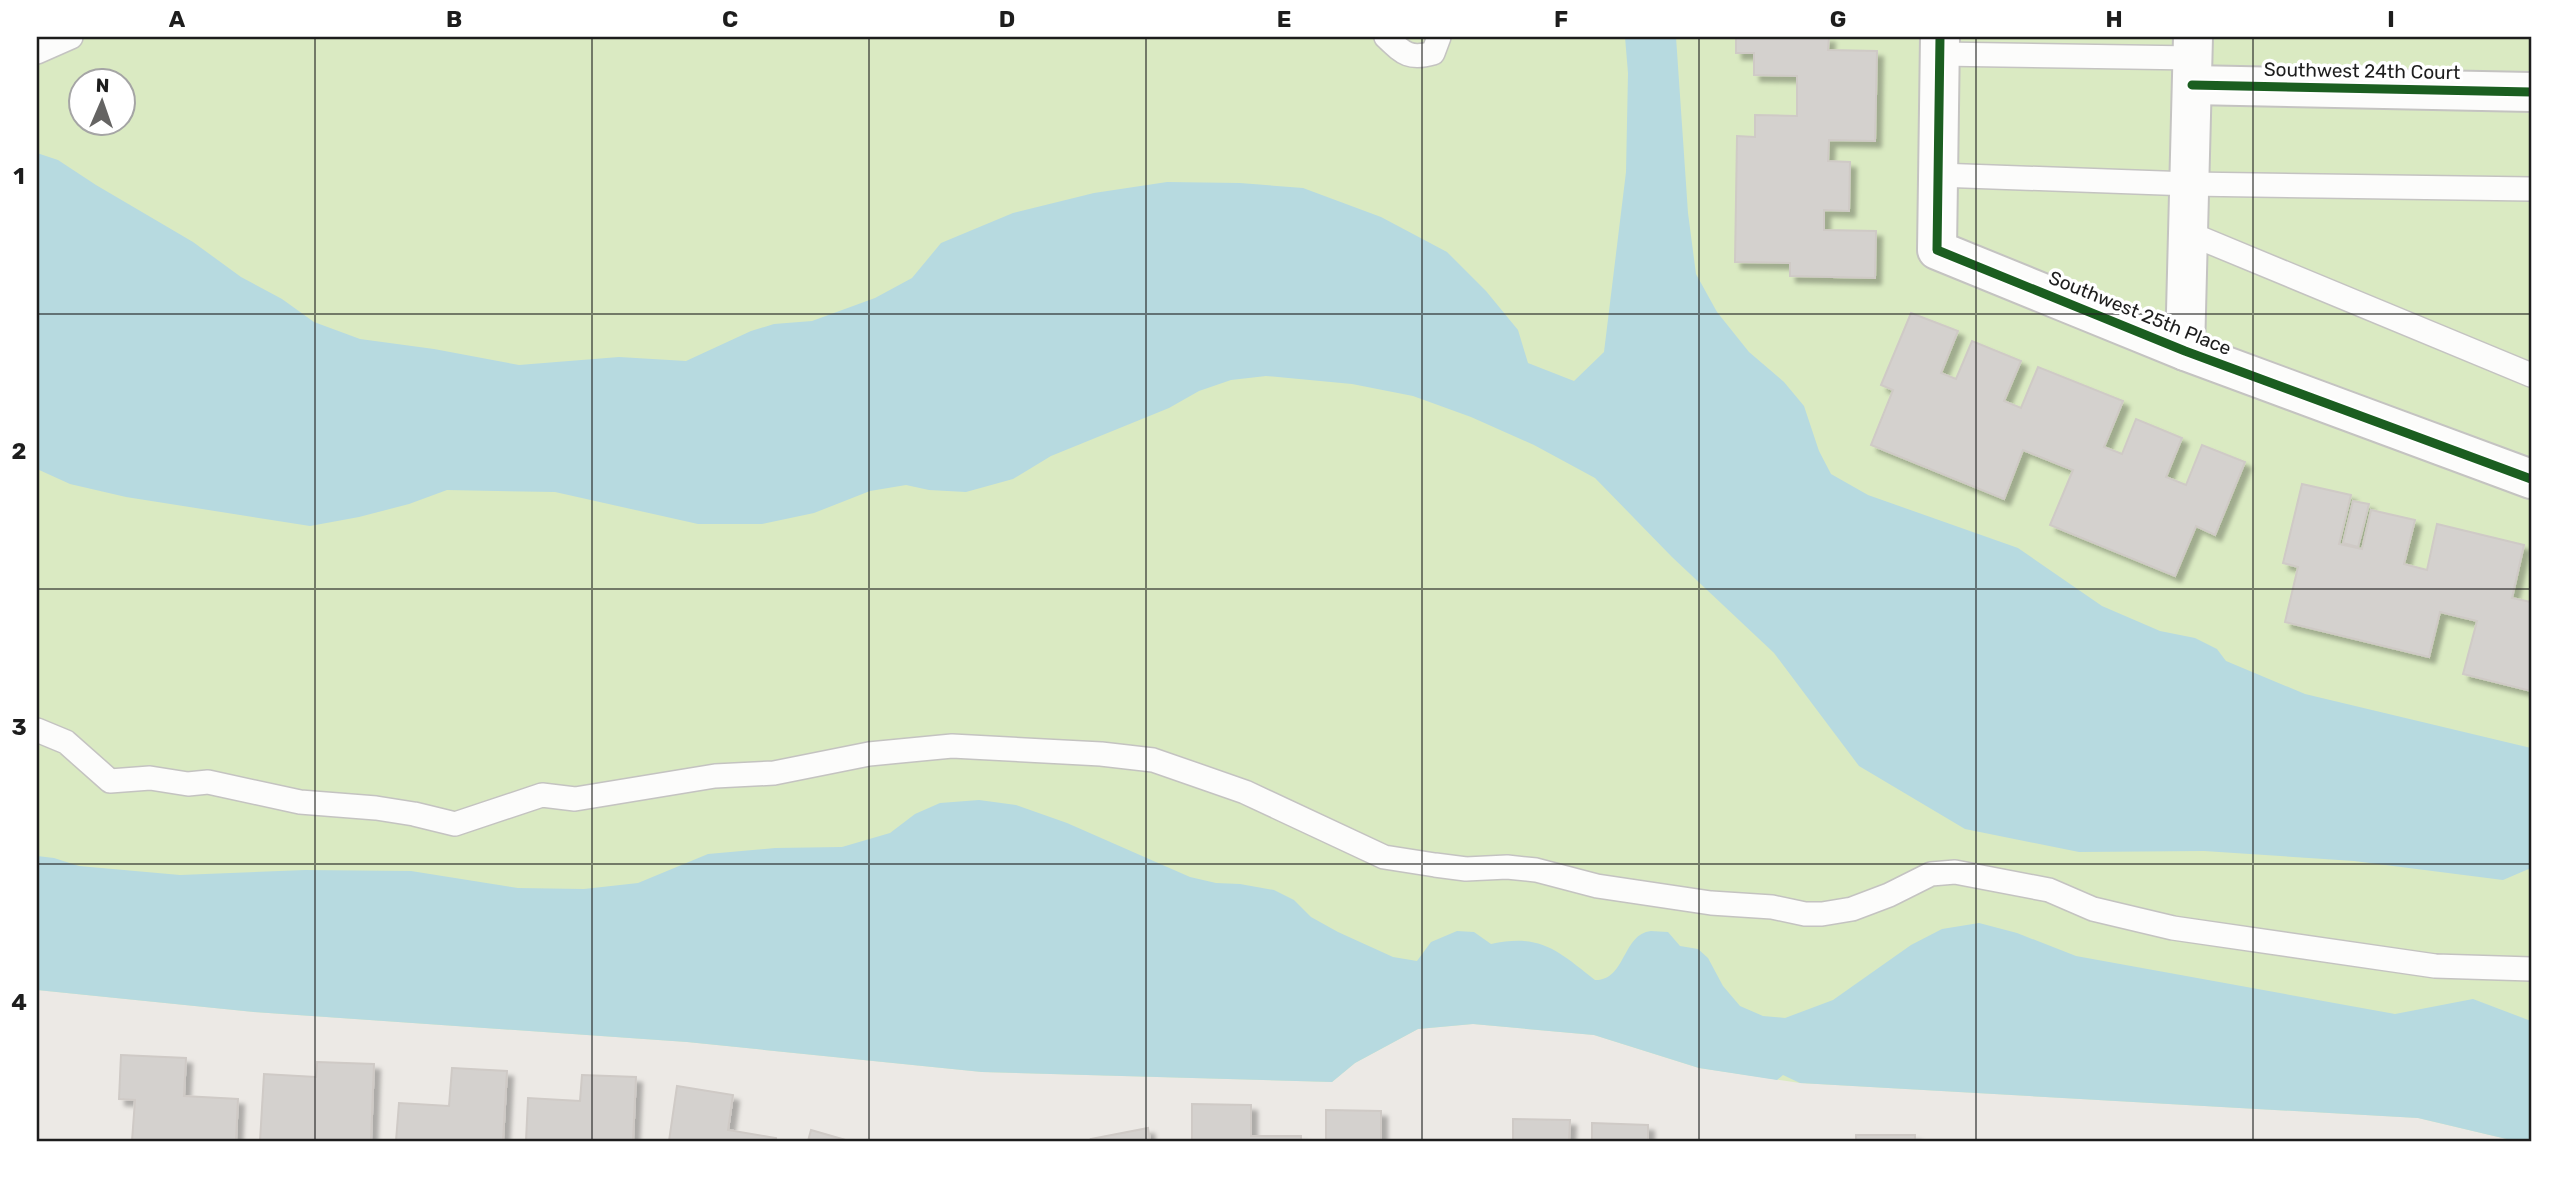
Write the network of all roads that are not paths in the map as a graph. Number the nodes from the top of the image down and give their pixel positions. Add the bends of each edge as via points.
1 (71, 37) edge
2 (1386, 37) edge
3 (1440, 37) edge
4 (1940, 45) edge
5 (37, 52) edge
6 (2193, 60) edge
7 (2531, 92) edge
8 (1938, 176) junction
9 (2190, 184) junction
10 (2531, 189) edge
11 (2188, 233) junction
12 (2185, 351) junction
13 (2531, 375) edge
14 (2531, 479) edge
15 (37, 730) edge
16 (2531, 969) edge

1 - 5 lane
2 - 3 lane via 1411,57 1433,53
4 - 6 lane
4 - 8 street, Southwest 25th Place
6 - 7 street, Southwest 24th Court
6 - 9 street
8 - 9 lane
8 - 12 street, Southwest 25th Place via 1937,250
9 - 10 lane
9 - 11 street
11 - 12 street
11 - 13 lane
12 - 14 street, Southwest 25th Place
15 - 16 lane via 66,742 110,781 208,782 300,802 376,808 455,824 542,795 575,799 715,776 774,773 869,754 952,746 1101,754 1153,760 1245,792 1384,857 1434,865 1536,870 1597,887 1804,914 1852,909 1931,874 1955,872 2049,890 2093,909 2173,928 2435,966

